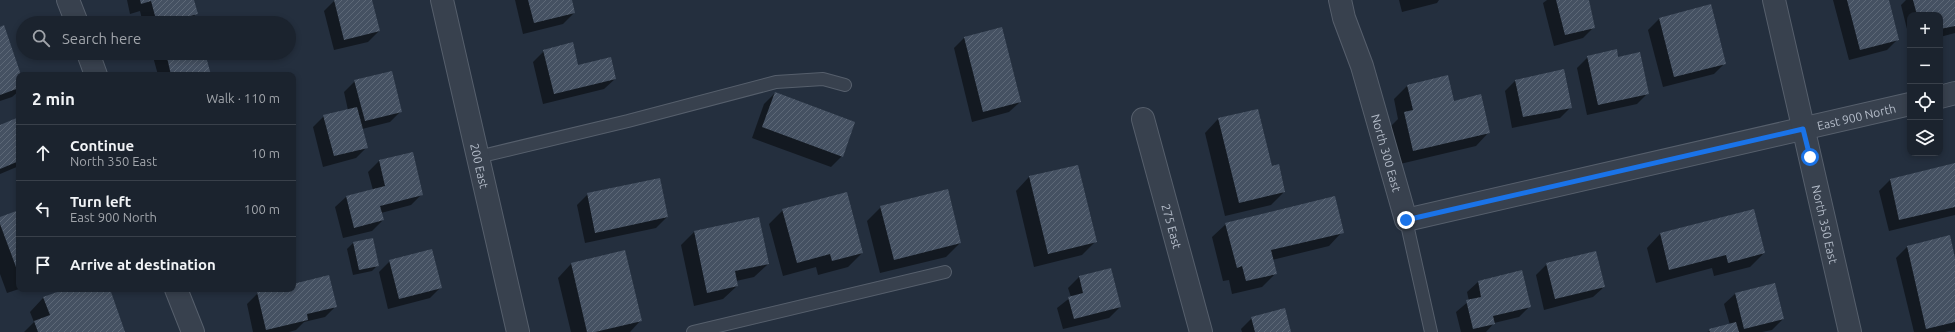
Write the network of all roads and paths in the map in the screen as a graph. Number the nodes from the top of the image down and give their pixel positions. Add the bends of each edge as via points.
1 (68, 0) edge
2 (442, 0) edge
3 (1340, 0) edge
4 (1774, 0) edge
5 (74, 16) edge
6 (91, 60) edge
7 (95, 72) edge
8 (845, 85) dead end
9 (1955, 93) edge
10 (1943, 95) edge
11 (1907, 105) edge
12 (1143, 119) dead end
13 (1803, 129) junction
14 (478, 157) junction
15 (1406, 220) junction
16 (946, 272) dead end
17 (177, 292) edge
18 (193, 332) edge
19 (518, 332) edge
20 (694, 332) edge
21 (1201, 332) edge
22 (1431, 332) edge
23 (1850, 332) edge

1 - 5 street
2 - 14 street, 200 East
3 - 15 street, North 300 East via 1362,66
4 - 13 street, North 350 East
6 - 7 street
8 - 14 lane via 823,79 776,82
9 - 10 street
11 - 13 street, East 900 North
12 - 21 street, 275 East
13 - 15 street, East 900 North
13 - 23 street, North 350 East
14 - 19 street, 200 East
15 - 22 lane, North 300 East
16 - 20 lane
17 - 18 street

